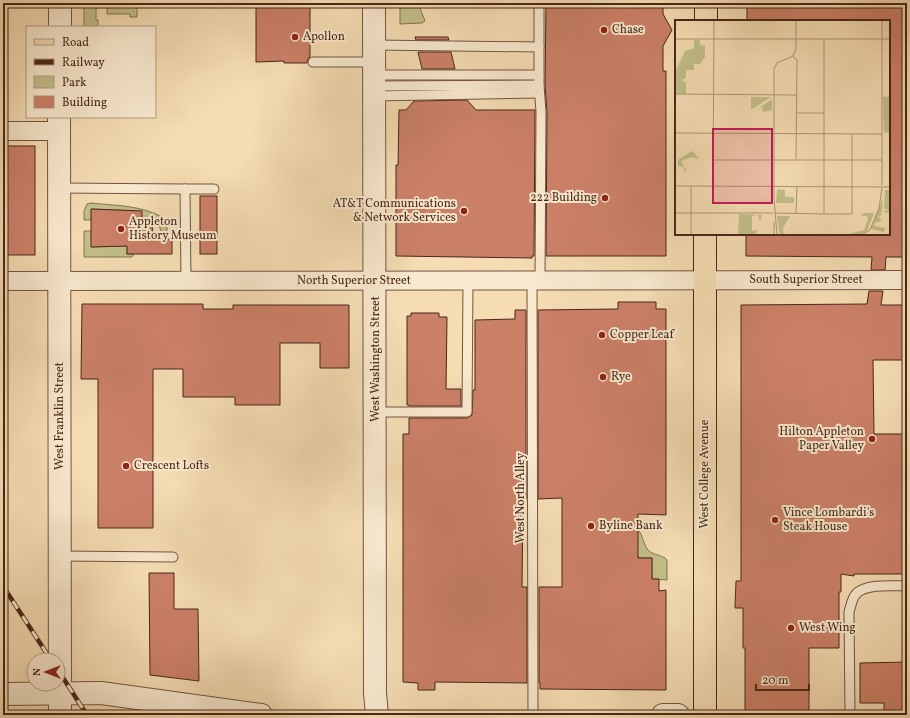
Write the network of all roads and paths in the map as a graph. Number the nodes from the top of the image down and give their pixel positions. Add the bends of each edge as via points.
1 (60, 3) edge
2 (374, 3) edge
3 (539, 3) edge
4 (706, 3) edge
5 (706, 20) edge
6 (60, 26) edge
7 (539, 47) junction
8 (312, 62) dead end
9 (375, 73) junction
10 (539, 75) junction
11 (539, 89) junction
12 (59, 124) edge
13 (3, 131) edge
14 (60, 188) junction
15 (185, 189) junction
16 (214, 189) dead end
17 (705, 235) edge
18 (704, 280) junction
19 (907, 280) edge
20 (3, 281) edge
21 (60, 281) junction
22 (376, 281) junction
23 (468, 281) junction
24 (536, 281) junction
25 (186, 282) junction
26 (376, 412) junction
27 (60, 556) junction
28 (173, 557) dead end
29 (907, 586) edge
30 (3, 694) edge
31 (60, 694) junction
32 (60, 715) edge
33 (261, 715) edge
34 (377, 715) edge
35 (533, 715) edge
36 (663, 715) edge
37 (678, 715) edge
38 (705, 715) edge
39 (850, 715) edge

1 - 6 street
2 - 9 street, West Washington Street
3 - 7 lane, West North Alley
4 - 5 main road
7 - 9 lane
7 - 10 lane, West North Alley
8 - 9 lane
9 - 10 lane
9 - 11 lane
9 - 22 street, West Washington Street
10 - 11 lane, West North Alley
11 - 24 lane, West North Alley via 541,112
12 - 13 street
12 - 14 street, West Franklin Street
14 - 15 lane
14 - 21 street, West Franklin Street
15 - 16 lane
15 - 25 lane
17 - 18 main road, West College Avenue
18 - 19 street, South Superior Street
18 - 24 street, North Superior Street
18 - 38 main road, West College Avenue
20 - 21 street, North Superior Street
21 - 25 street, North Superior Street
21 - 27 street, West Franklin Street
22 - 23 street, North Superior Street
22 - 25 street, North Superior Street
22 - 26 street, West Washington Street
23 - 24 street, North Superior Street
23 - 26 lane via 467,412
24 - 35 lane, West North Alley
26 - 34 street, West Washington Street
27 - 28 lane
27 - 31 street, West Franklin Street
29 - 39 lane via 873,586 856,594 852,602 849,612
30 - 31 street
31 - 32 street, West Franklin Street
31 - 33 street via 101,693
36 - 37 street

